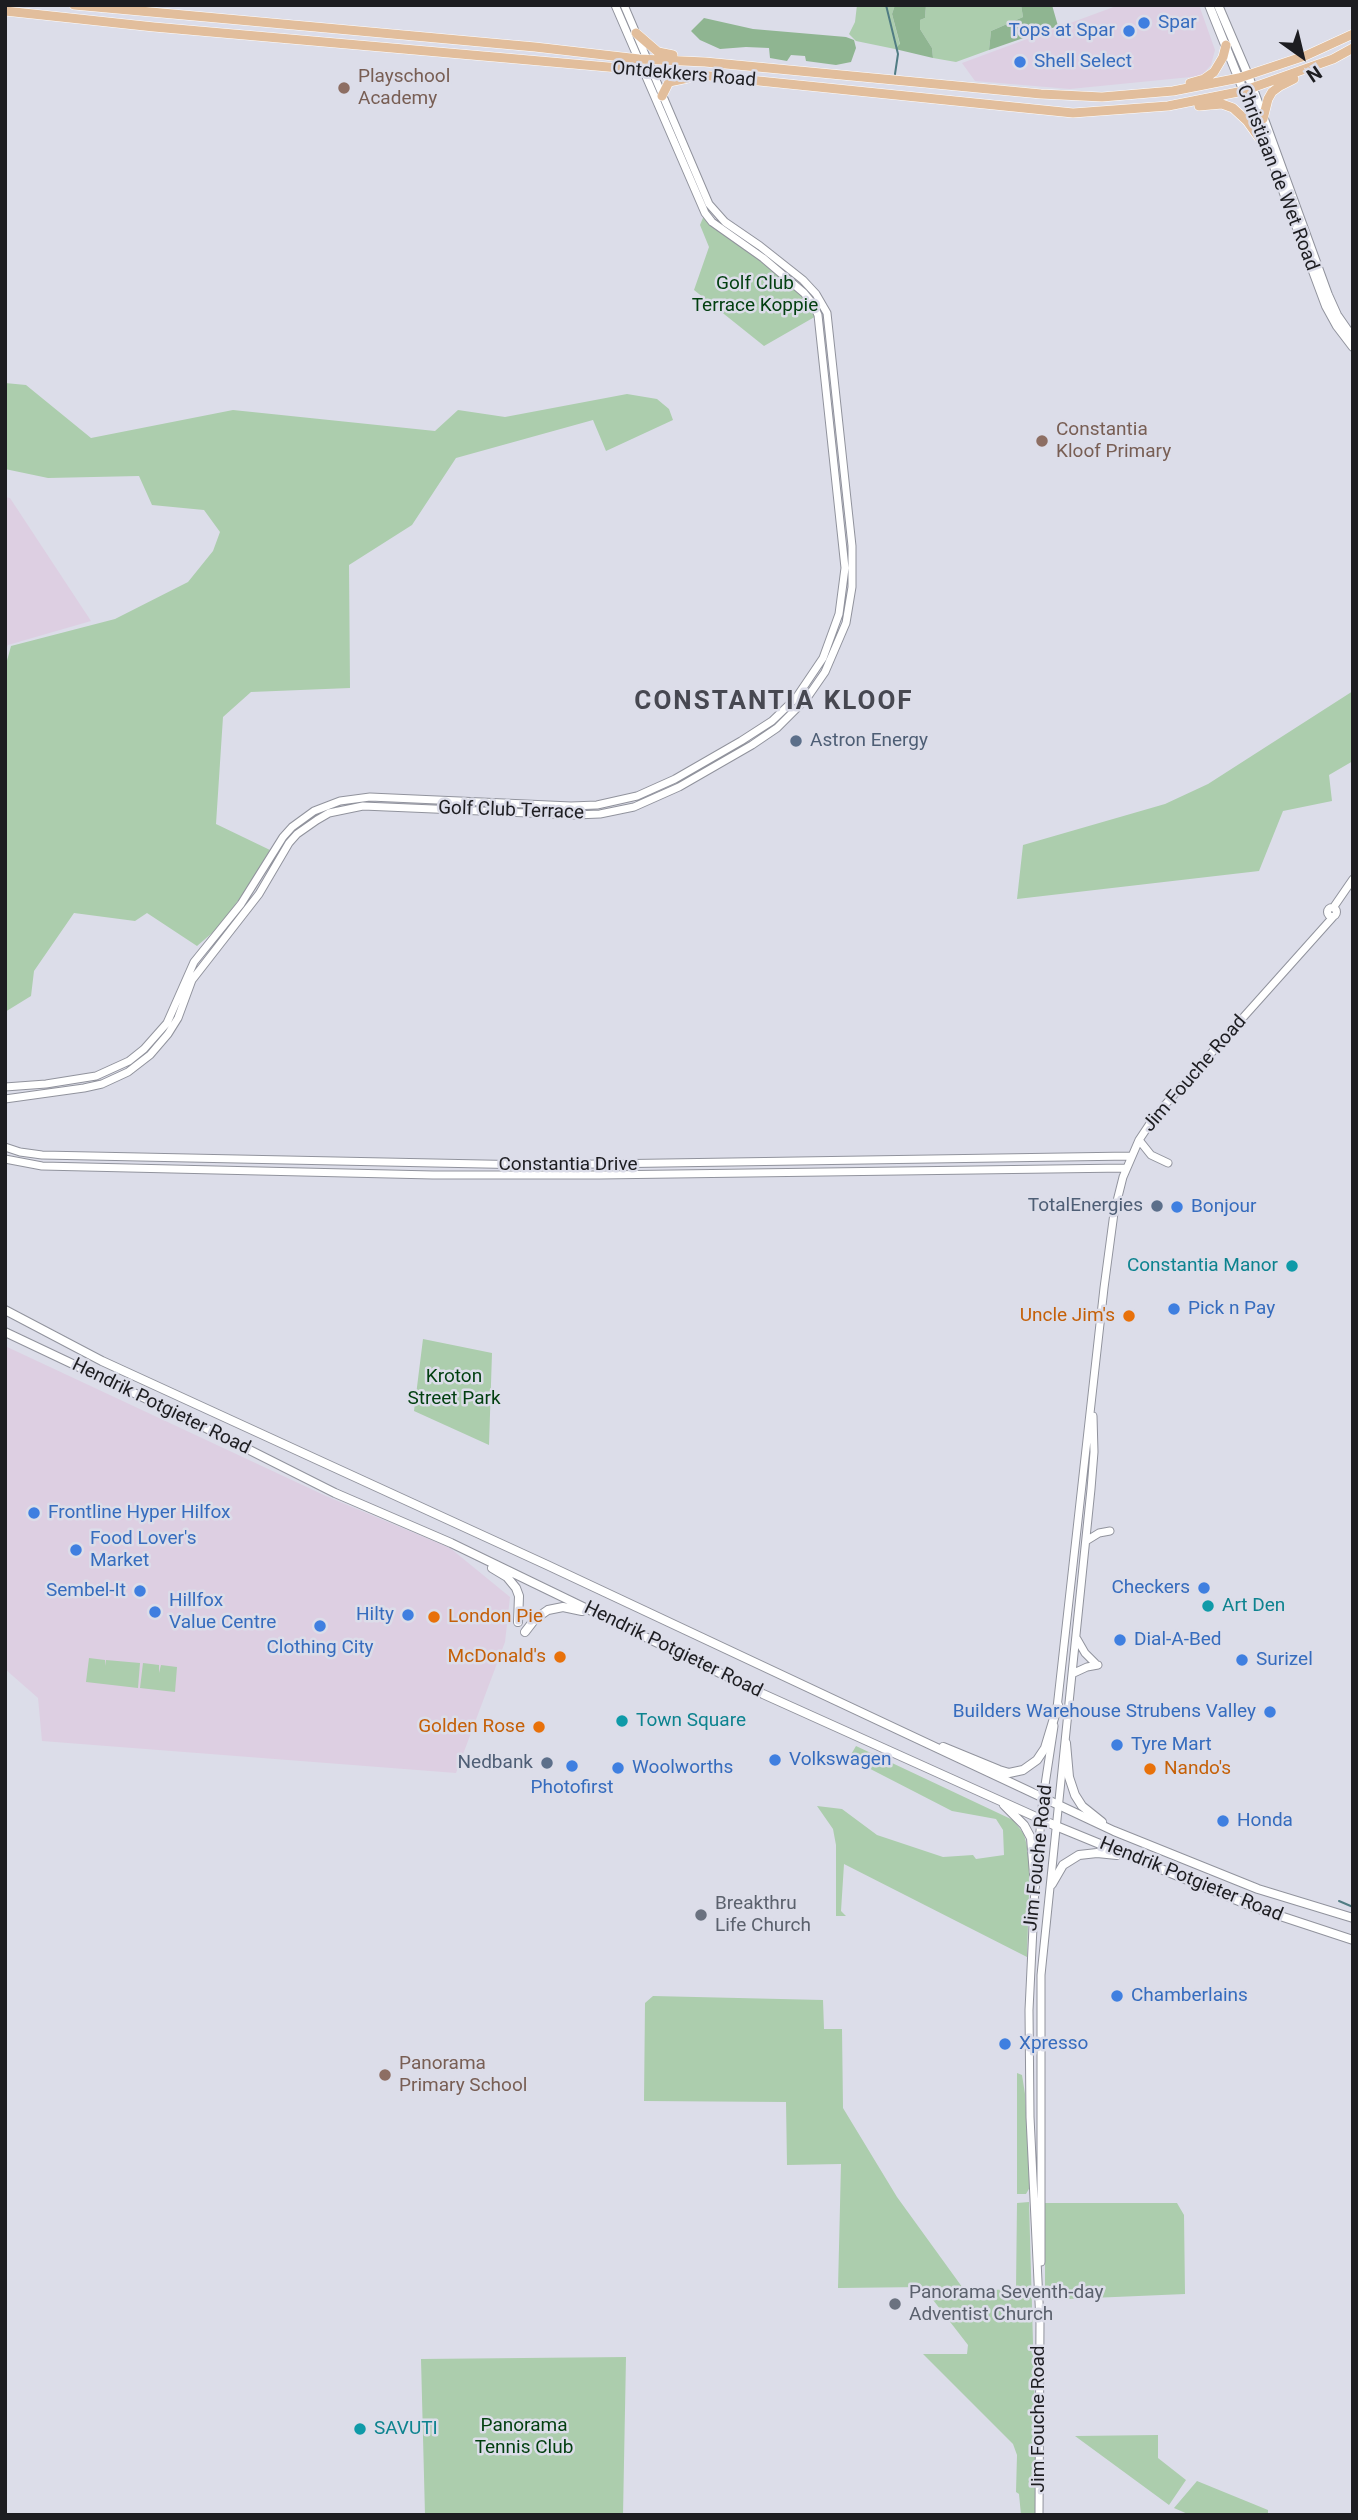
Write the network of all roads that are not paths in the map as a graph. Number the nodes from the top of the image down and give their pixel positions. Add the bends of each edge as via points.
1 (74, 5) edge
2 (615, 5) edge
3 (624, 5) edge
4 (1209, 5) edge
5 (1218, 5) edge
6 (5, 11) edge
7 (636, 33) junction
8 (1353, 34) edge
9 (1226, 45) junction
10 (1353, 48) edge
11 (643, 59) junction
12 (1333, 59) junction
13 (705, 62) junction
14 (648, 71) junction
15 (710, 76) junction
16 (1243, 77) junction
17 (1248, 90) junction
18 (1159, 93) junction
19 (663, 96) junction
20 (1109, 112) junction
21 (1263, 120) junction
22 (1267, 149) junction
23 (1353, 338) edge
24 (1353, 347) edge
25 (1353, 881) edge
26 (24, 1085) junction
27 (5, 1087) edge
28 (32, 1095) junction
29 (17, 1097) junction
30 (5, 1099) edge
31 (1139, 1140) junction
32 (5, 1147) edge
33 (1131, 1156) junction
34 (5, 1159) edge
35 (1168, 1163) dead end
36 (1126, 1168) junction
37 (5, 1310) edge
38 (5, 1332) edge
39 (1092, 1396) junction
40 (1110, 1531) dead end
41 (1086, 1541) junction
42 (451, 1543) junction
43 (518, 1622) dead end
44 (618, 1624) junction
45 (525, 1632) dead end
46 (1077, 1639) junction
47 (1073, 1673) junction
48 (1058, 1705) junction
49 (888, 1727) junction
50 (1066, 1743) junction
51 (997, 1798) junction
52 (1044, 1798) junction
53 (1058, 1804) junction
54 (1042, 1819) junction
55 (1056, 1825) junction
56 (1114, 1831) junction
57 (1131, 1857) junction
58 (1052, 1884) junction
59 (1035, 1886) junction
60 (1353, 1918) edge
61 (1353, 1940) edge
62 (1040, 2322) junction
63 (1039, 2515) edge

1 - 11 main road, Ontdekkers Road
2 - 11 street, Golf Club Terrace
3 - 7 street, Golf Club Terrace
4 - 9 main road, Christiaan de Wet Road
5 - 16 main road, Christiaan de Wet Road
6 - 14 main road, Ontdekkers Road
7 - 11 street, Golf Club Terrace
7 - 13 main road via 658,52
8 - 16 main road, Ontdekkers Road
9 - 16 main road, Christiaan de Wet Road
9 - 18 main road via 1209,77
10 - 12 main road, Ontdekkers Road
11 - 13 main road, Ontdekkers Road
11 - 14 street, Golf Club Terrace
12 - 17 main road, Ontdekkers Road
12 - 21 main road via 1275,89
13 - 18 main road, Ontdekkers Road via 1041,94 1102,97
14 - 15 main road, Ontdekkers Road
14 - 19 street, Golf Club Terrace
14 - 26 street, Golf Club Terrace via 705,213 804,293 818,315 845,568 836,627 816,671 772,721 675,779 637,796 571,806 370,797 314,811 283,837 242,904 194,962 167,1023 144,1049 96,1076
15 - 19 main road via 671,80
15 - 20 main road, Ontdekkers Road via 1073,113
16 - 17 main road, Christiaan de Wet Road
16 - 18 main road, Ontdekkers Road
17 - 20 main road, Ontdekkers Road
17 - 21 main road, Christiaan de Wet Road
17 - 22 main road, Christiaan de Wet Road
19 - 28 street, Golf Club Terrace via 715,213 803,280 827,313 852,546 852,587 846,623 821,678 790,716 752,745 663,795 622,810 575,815 363,806 329,813 289,843 259,894 192,980 178,1018 150,1055 102,1084
20 - 22 main road via 1227,105 1240,113
21 - 23 main road, Christiaan de Wet Road via 1328,295
22 - 24 main road, Christiaan de Wet Road via 1326,306
25 - 31 street, Jim Fouche Road via 1315,937 1170,1098
26 - 27 street, Golf Club Terrace
26 - 28 street
26 - 29 street
28 - 29 street, Golf Club Terrace
29 - 30 street, Golf Club Terrace
31 - 33 street, Jim Fouche Road
31 - 35 street via 1151,1155
32 - 33 street, Constantia Drive via 42,1155 559,1166
33 - 36 street, Jim Fouche Road
34 - 36 street, Constantia Drive via 42,1166 433,1175
36 - 39 street, Jim Fouche Road via 1114,1213
37 - 49 main road, Hendrik Potgieter Road via 102,1361
38 - 42 main road, Hendrik Potgieter Road via 335,1493
39 - 41 street, Jim Fouche Road via 1094,1452
39 - 48 street, Jim Fouche Road
40 - 41 street
41 - 46 street, Jim Fouche Road
42 - 43 main road via 511,1581 519,1596
42 - 44 main road, Hendrik Potgieter Road
44 - 45 main road via 571,1608 556,1608 539,1616
44 - 51 main road, Hendrik Potgieter Road
46 - 47 street, Jim Fouche Road
46 - 47 street via 1097,1664
47 - 50 street, Jim Fouche Road
48 - 49 main road via 1042,1754 1023,1770 1009,1773
48 - 52 street, Jim Fouche Road
49 - 52 main road, Hendrik Potgieter Road
50 - 53 street, Jim Fouche Road
50 - 56 main road via 1075,1794 1082,1806
51 - 54 main road, Hendrik Potgieter Road
51 - 59 main road via 1029,1832
52 - 53 main road, Hendrik Potgieter Road
52 - 54 street, Jim Fouche Road
53 - 55 street, Jim Fouche Road
53 - 56 main road, Hendrik Potgieter Road
54 - 55 main road, Hendrik Potgieter Road
54 - 59 street, Jim Fouche Road
55 - 57 main road, Hendrik Potgieter Road
55 - 58 street, Jim Fouche Road
56 - 60 main road, Hendrik Potgieter Road via 1258,1889
57 - 58 main road via 1079,1855 1063,1865
57 - 61 main road, Hendrik Potgieter Road via 1256,1908
58 - 62 street, Jim Fouche Road via 1041,1975
59 - 62 street, Jim Fouche Road via 1028,2067
62 - 63 street, Jim Fouche Road

